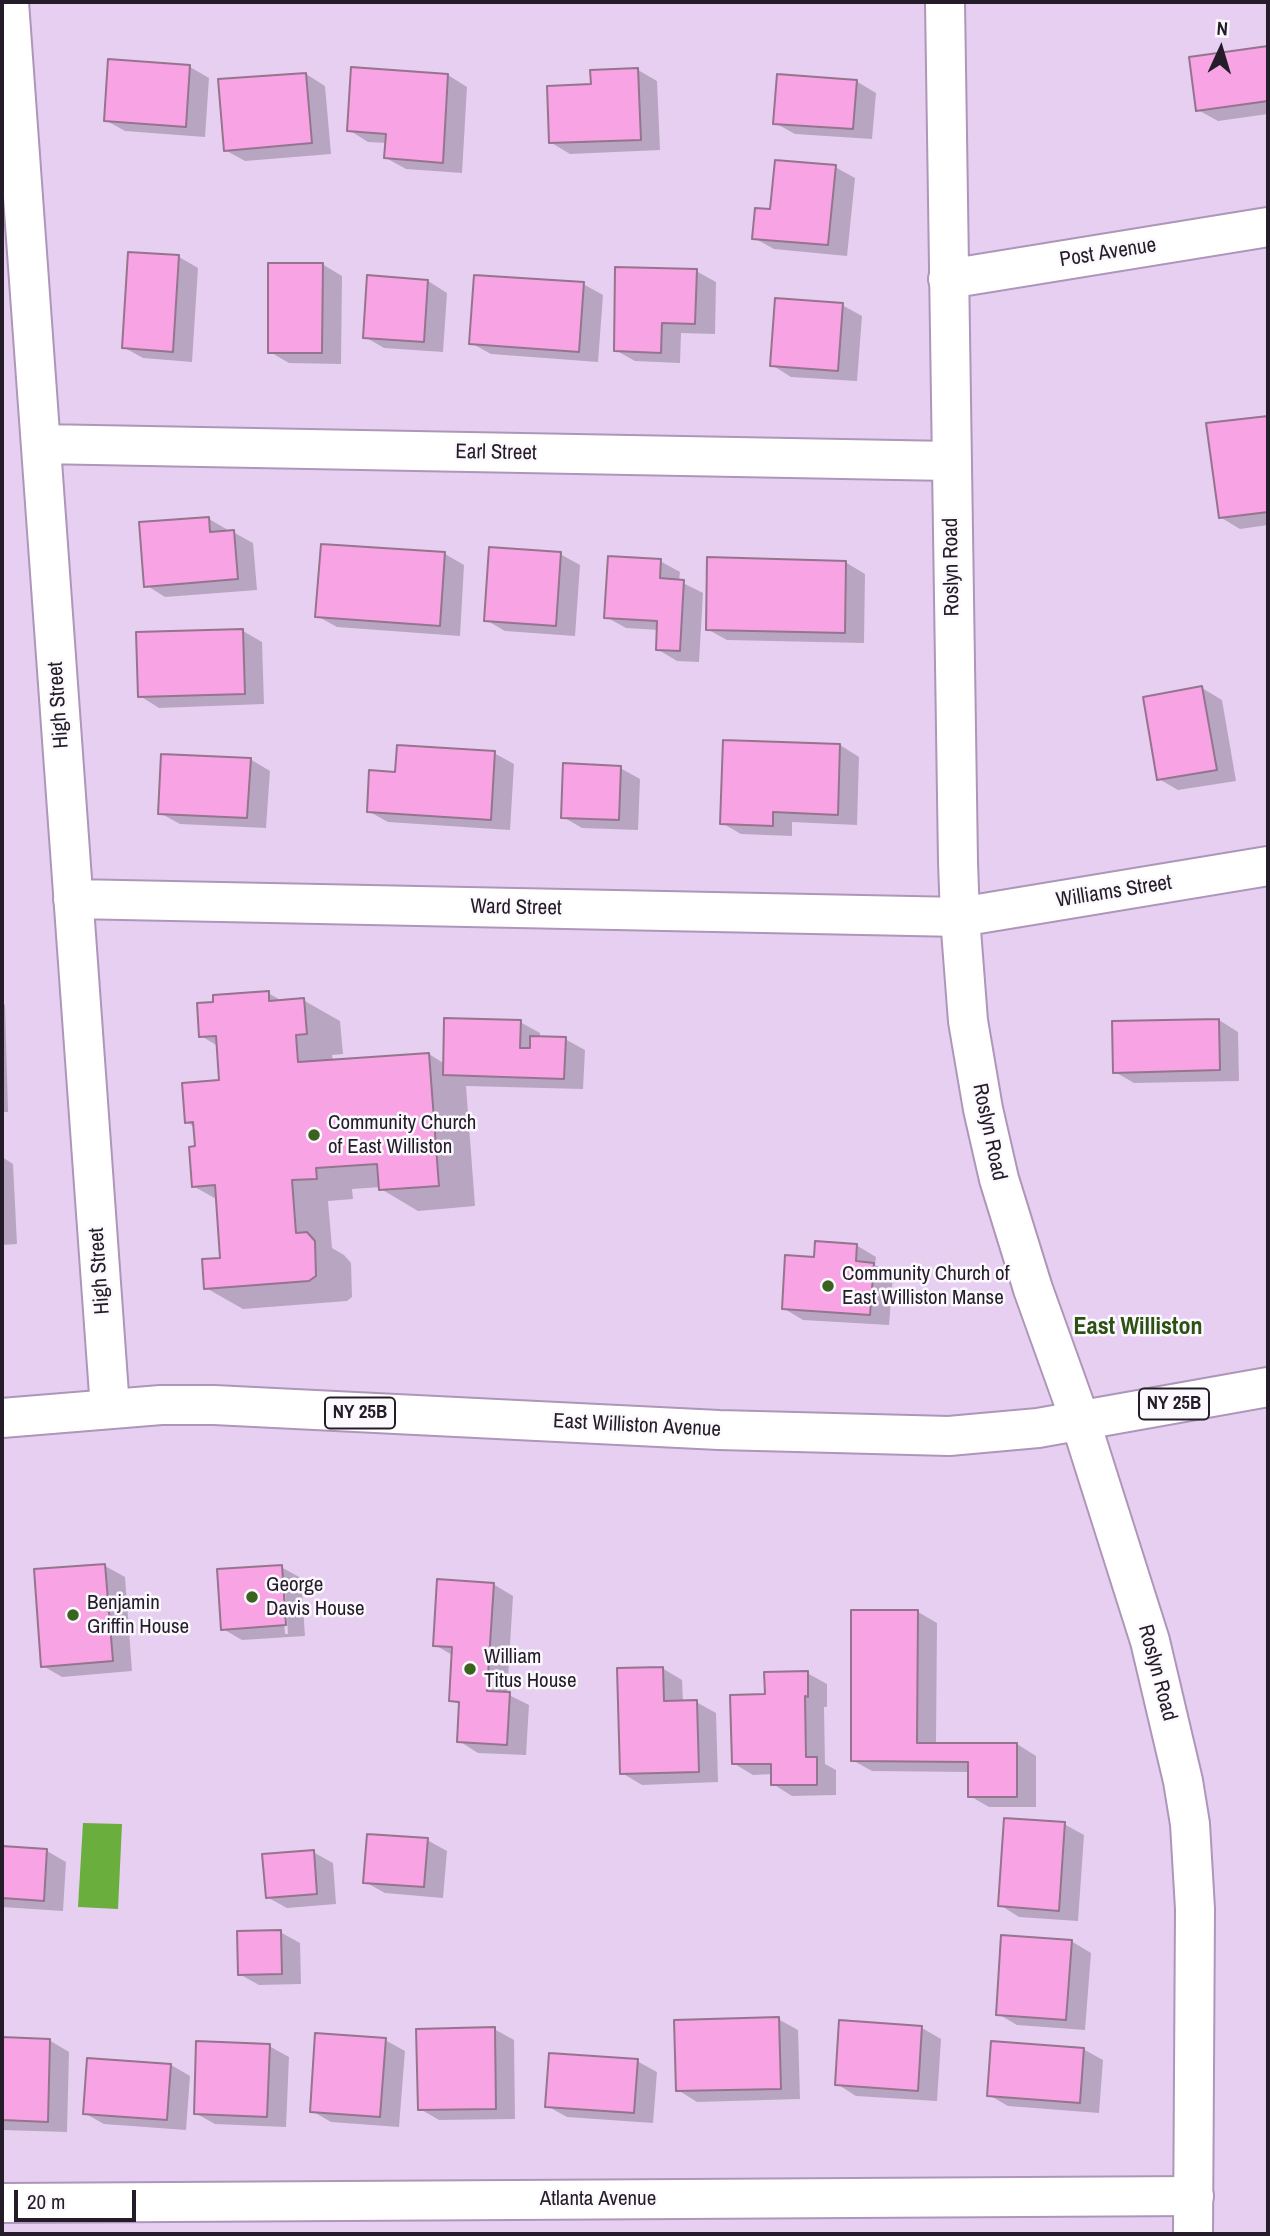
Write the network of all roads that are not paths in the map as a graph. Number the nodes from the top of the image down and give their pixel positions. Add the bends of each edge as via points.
1 (9, 2) edge
2 (945, 2) edge
3 (1268, 227) edge
4 (948, 279) junction
5 (41, 444) junction
6 (950, 461) junction
7 (1268, 866) edge
8 (73, 900) junction
9 (960, 917) junction
10 (1268, 1387) edge
11 (110, 1408) junction
12 (2, 1418) edge
13 (1080, 1420) junction
14 (1194, 2196) junction
15 (2, 2203) edge
16 (1193, 2234) edge

1 - 5 street, High Street
2 - 4 street, Roslyn Road
3 - 4 street, Post Avenue
4 - 6 street, Roslyn Road
5 - 6 street, Earl Street
5 - 8 street, High Street
6 - 9 street, Roslyn Road
7 - 9 street, Williams Street
8 - 9 street, Ward Street
8 - 11 street, High Street
9 - 13 street, Roslyn Road via 973,1054 999,1179
10 - 13 street, East Williston Avenue / NY 25B
11 - 12 street, East Williston Avenue / NY 25B
11 - 13 street, East Williston Avenue / NY 25B via 214,1405 904,1437 990,1434
13 - 14 street, Roslyn Road via 1150,1642 1184,1781 1195,1909
14 - 15 street, Atlanta Avenue
14 - 16 street, Roslyn Road

